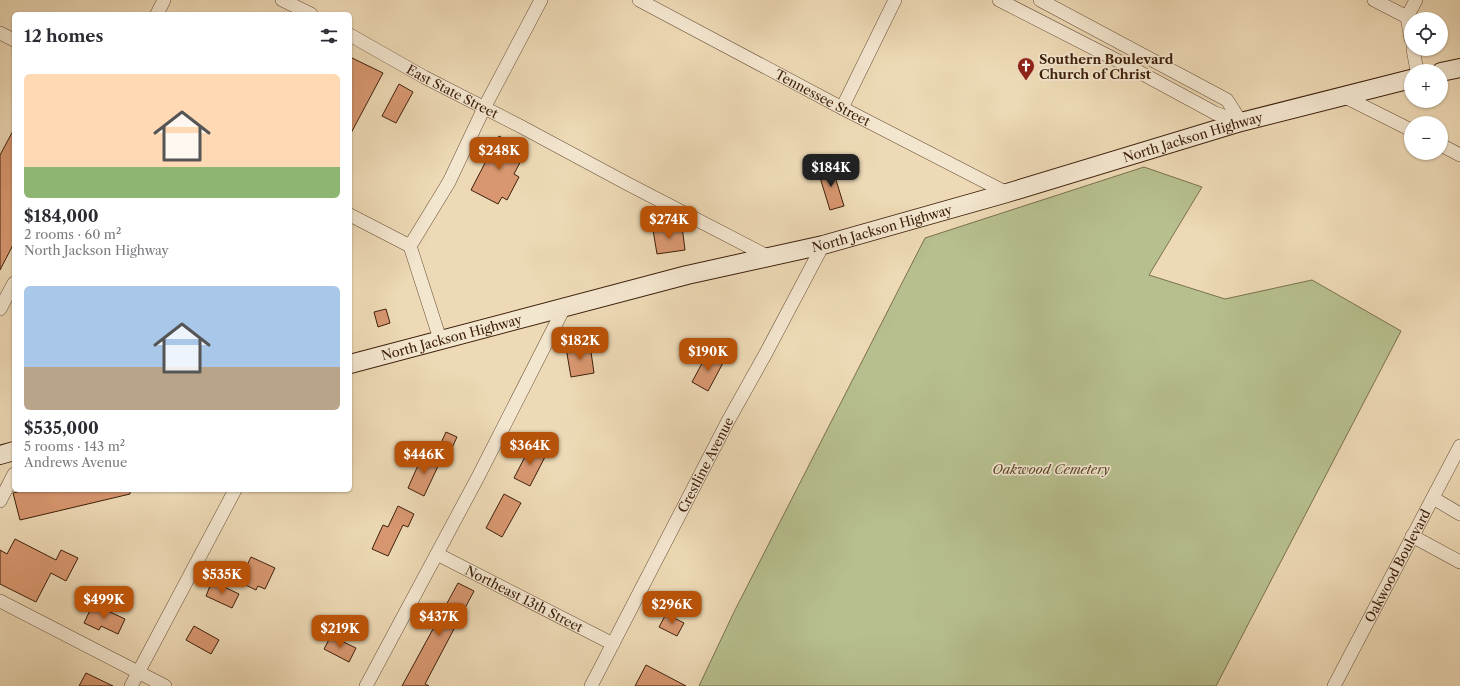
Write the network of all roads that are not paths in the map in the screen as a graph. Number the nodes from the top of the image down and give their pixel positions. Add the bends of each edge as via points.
1 (164, 0) edge
2 (282, 0) edge
3 (541, 0) edge
4 (638, 0) edge
5 (895, 0) edge
6 (999, 0) edge
7 (1040, 0) edge
8 (1374, 0) edge
9 (1416, 0) edge
10 (1018, 4) edge
11 (158, 12) edge
12 (307, 12) edge
13 (1409, 12) edge
14 (1404, 15) edge
15 (0, 33) edge
16 (352, 36) edge
17 (12, 39) edge
18 (1460, 68) edge
19 (1448, 71) edge
20 (1404, 81) edge
21 (1345, 97) junction
22 (484, 108) junction
23 (842, 108) junction
24 (1241, 122) junction
25 (1404, 126) edge
26 (1448, 149) edge
27 (1460, 155) edge
28 (1007, 193) junction
29 (352, 216) edge
30 (823, 244) junction
31 (410, 246) junction
32 (769, 257) junction
33 (12, 287) edge
34 (564, 308) junction
35 (0, 309) edge
36 (440, 339) junction
37 (352, 363) edge
38 (1460, 446) edge
39 (12, 452) edge
40 (0, 455) edge
41 (12, 478) edge
42 (234, 492) edge
43 (1433, 498) junction
44 (0, 501) edge
45 (1460, 514) edge
46 (1412, 536) junction
47 (436, 554) junction
48 (1460, 562) edge
49 (0, 601) edge
50 (613, 644) junction
51 (138, 672) junction
52 (131, 686) edge
53 (165, 686) edge
54 (366, 686) edge
55 (590, 686) edge
56 (1334, 686) edge

1 - 11 street
2 - 12 street
3 - 22 street
4 - 23 street, Tennessee Street
5 - 23 street
6 - 10 street
7 - 24 street via 1227,100
8 - 14 street
9 - 13 street
10 - 24 street via 1215,114
15 - 17 street
16 - 22 street, East State Street
18 - 19 main road
20 - 21 main road, North Jackson Highway
21 - 24 main road, North Jackson Highway
21 - 25 street
22 - 31 street via 449,182
22 - 32 street, East State Street
23 - 28 street, Tennessee Street
24 - 28 main road, North Jackson Highway
26 - 27 street
28 - 30 main road, North Jackson Highway
29 - 31 street
30 - 32 main road, North Jackson Highway
30 - 50 street, Crestline Avenue
31 - 36 street
32 - 34 main road, North Jackson Highway via 687,275
33 - 35 street
34 - 36 main road, North Jackson Highway
34 - 47 street
36 - 37 main road, North Jackson Highway
38 - 43 street, Oakwood Boulevard
39 - 40 main road
41 - 44 street
42 - 51 street
43 - 45 street
43 - 46 street, Oakwood Boulevard
46 - 48 street
46 - 56 street, Oakwood Boulevard
47 - 50 street, Northeast 13th Street
47 - 54 street
49 - 51 street
50 - 55 street, Crestline Avenue
51 - 52 street
51 - 53 street

